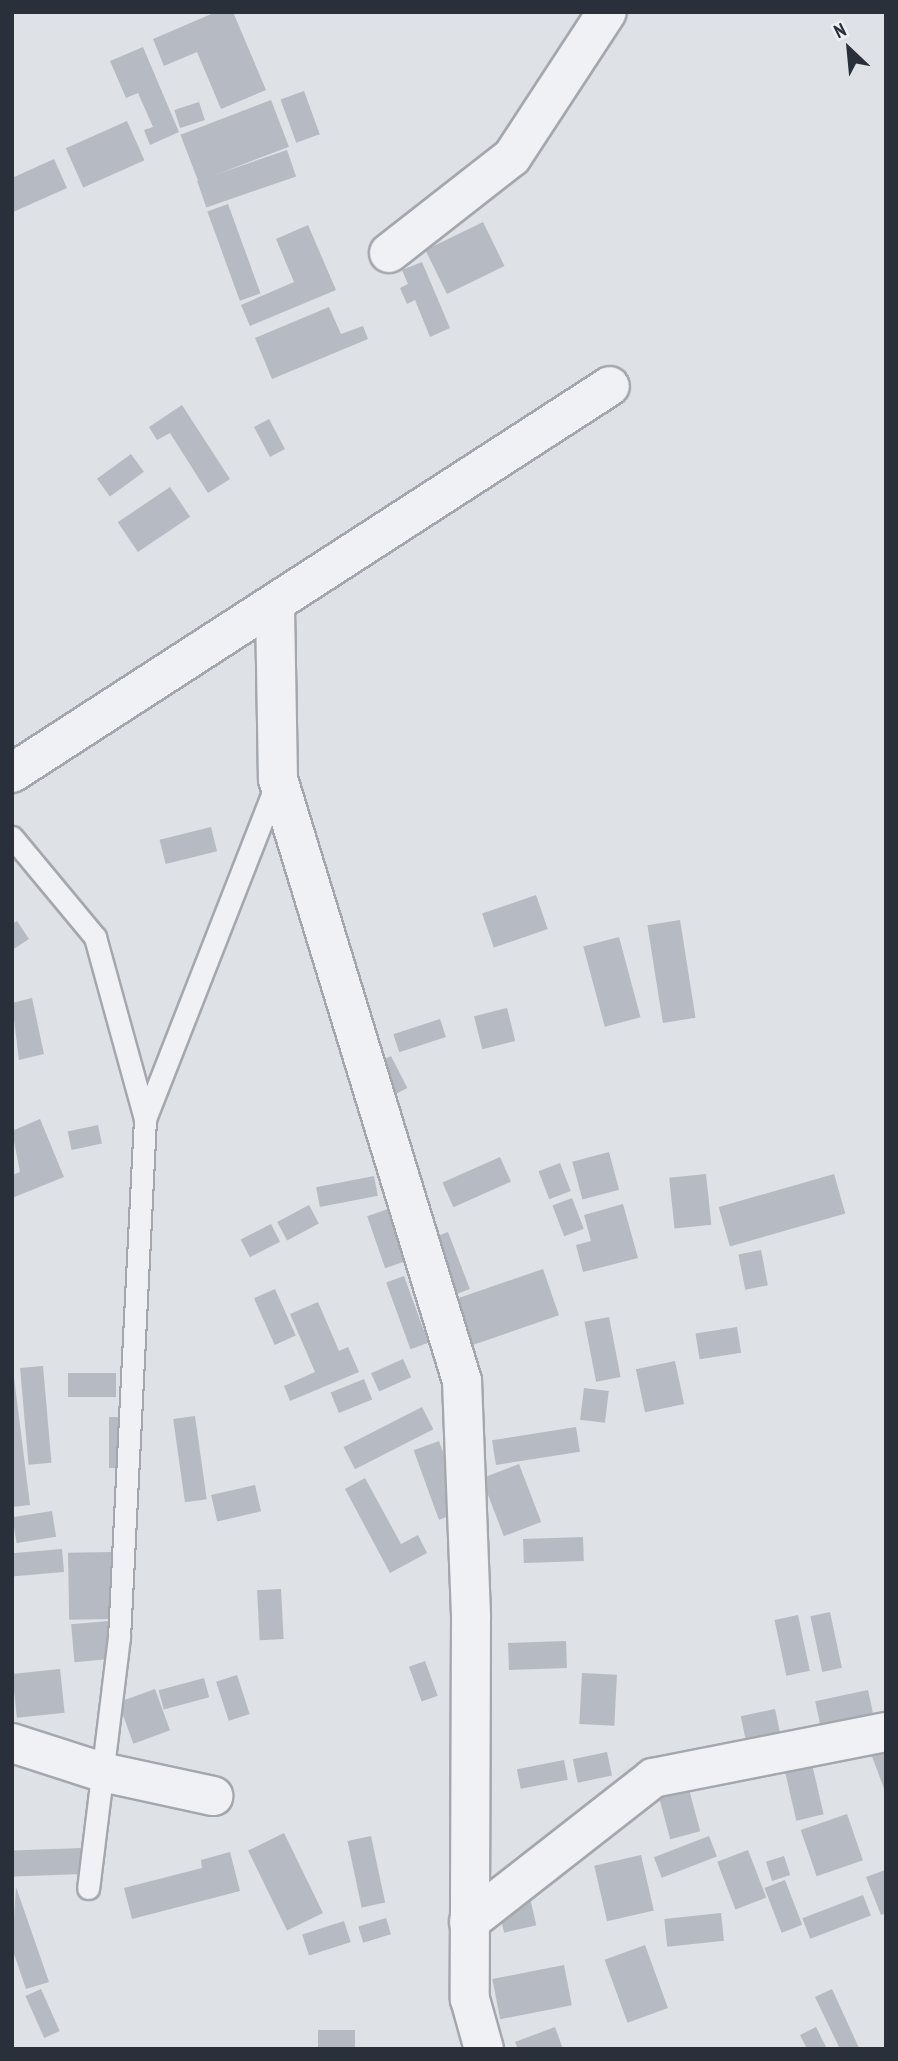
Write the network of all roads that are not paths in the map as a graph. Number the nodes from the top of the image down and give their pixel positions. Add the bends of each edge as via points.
1 (607, 12) edge
2 (389, 253) dead end
3 (610, 386) dead end
4 (275, 608) junction
5 (12, 773) edge
6 (278, 779) junction
7 (12, 837) edge
8 (145, 1119) junction
9 (886, 1732) edge
10 (12, 1744) edge
11 (102, 1772) junction
12 (214, 1796) dead end
13 (88, 1888) dead end
14 (469, 1922) junction
15 (484, 2049) edge

1 - 2 street via 512,157
3 - 4 street
4 - 5 street
4 - 6 street
6 - 8 lane
6 - 14 street via 462,1381 471,1618
7 - 8 lane via 95,937
8 - 11 lane via 119,1637
9 - 14 street via 653,1778
10 - 11 street
11 - 12 street
11 - 13 lane
14 - 15 street via 470,1999

